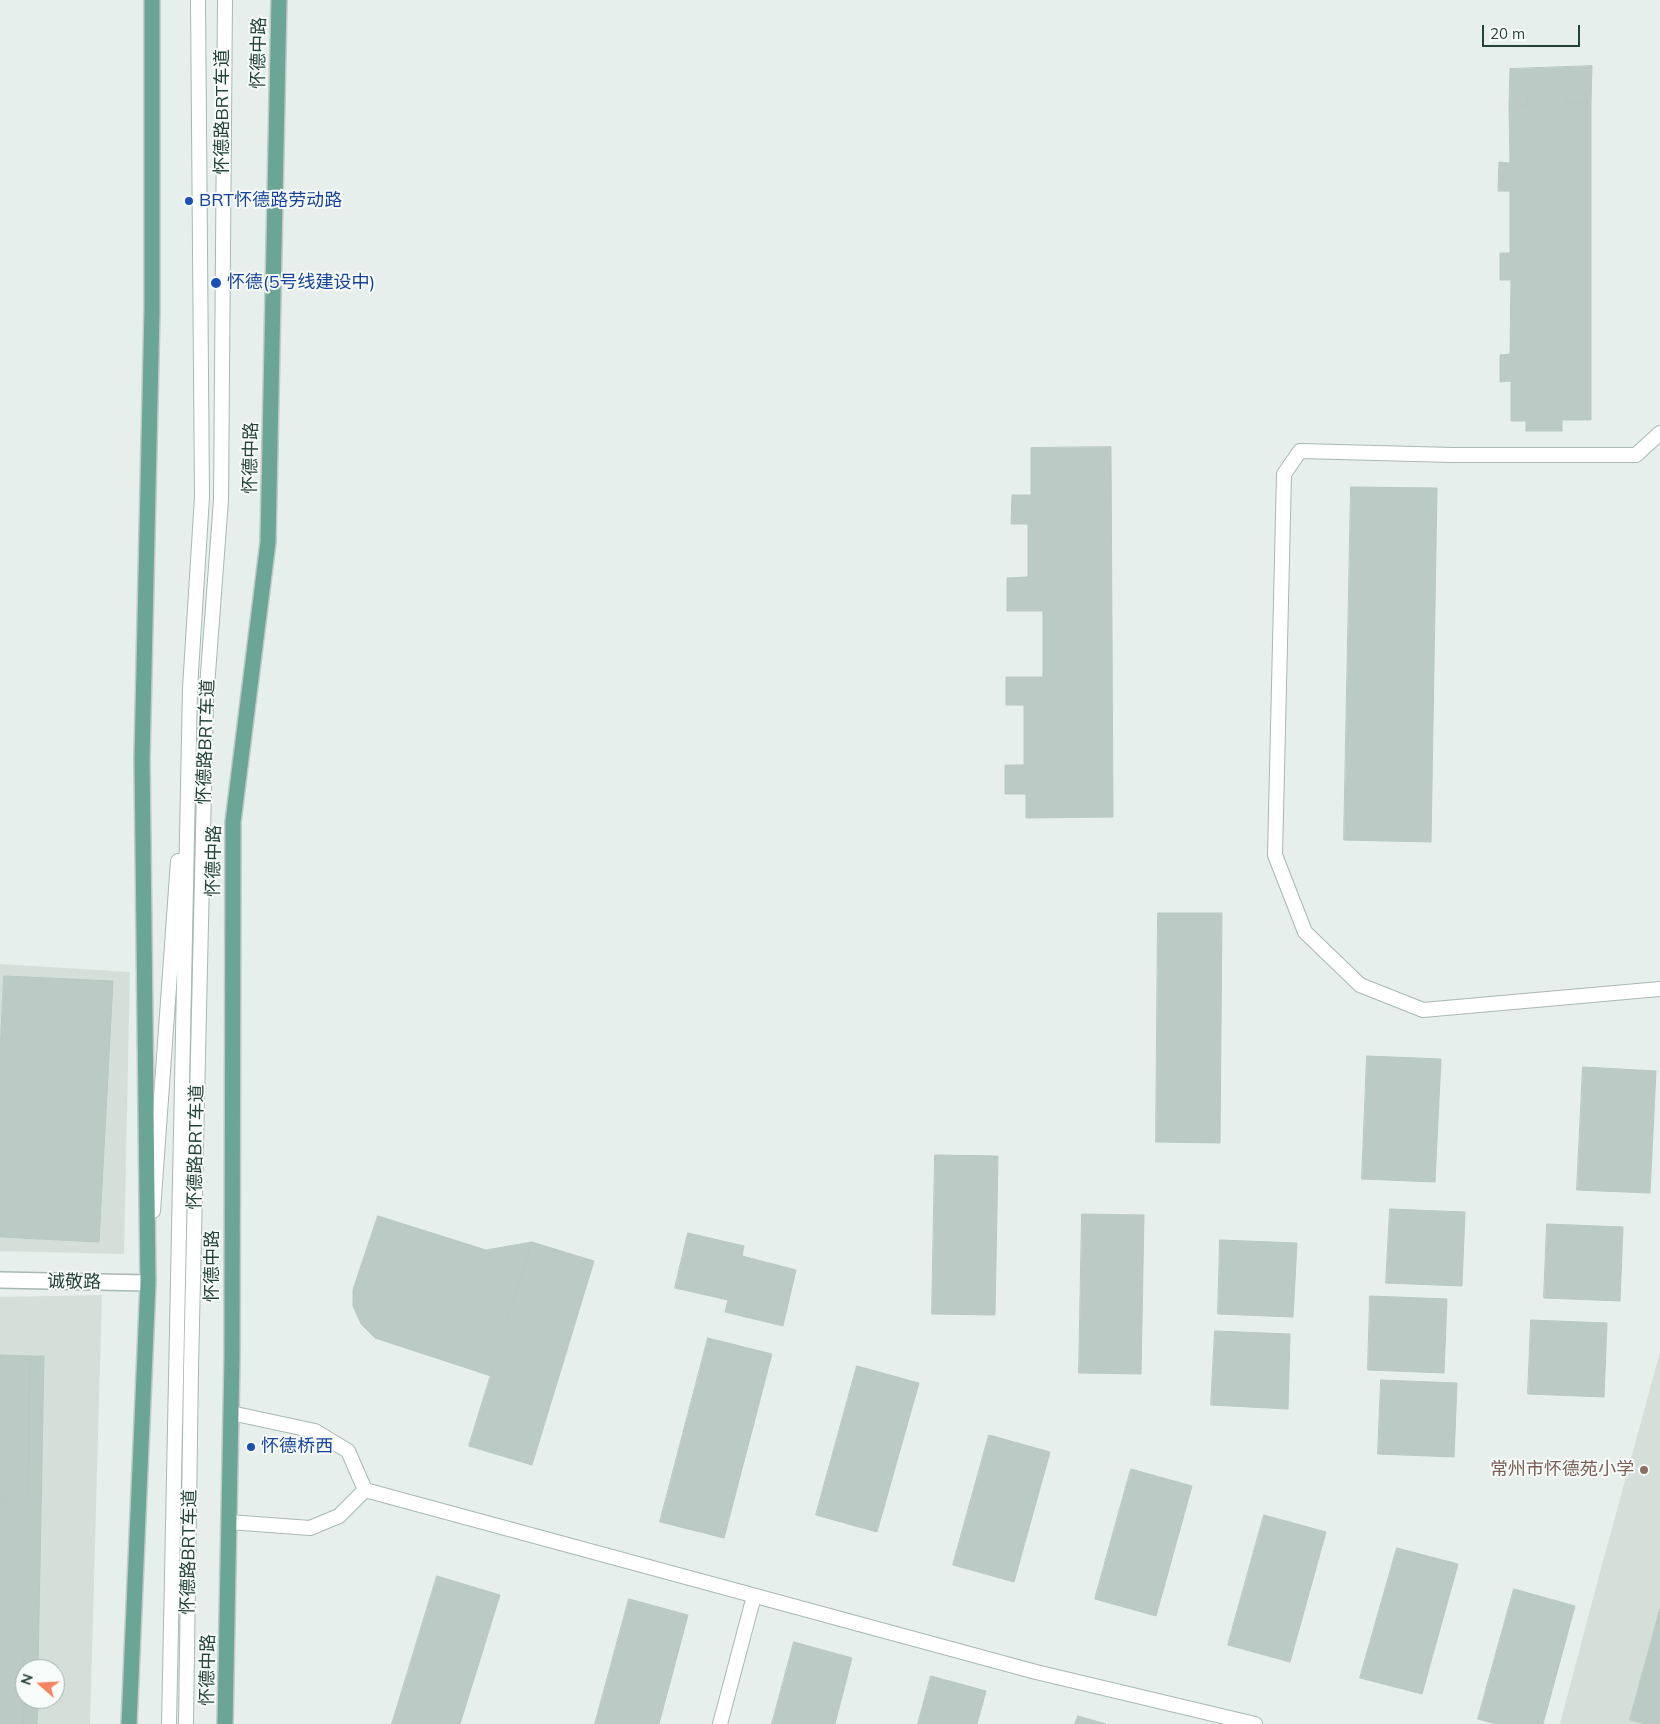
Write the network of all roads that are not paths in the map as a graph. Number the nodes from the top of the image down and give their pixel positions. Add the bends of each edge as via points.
1 (152, 0) edge
2 (198, 0) edge
3 (225, 0) edge
4 (279, 0) edge
5 (1660, 433) edge
6 (190, 688) junction
7 (1660, 989) edge
8 (0, 1280) edge
9 (148, 1283) junction
10 (231, 1413) junction
11 (365, 1490) junction
12 (229, 1522) junction
13 (754, 1596) junction
14 (129, 1724) edge
15 (169, 1724) edge
16 (186, 1724) edge
17 (225, 1724) edge
18 (720, 1724) edge
19 (1255, 1724) edge

1 - 9 main road via 151,320 142,758
2 - 6 lane, 怀德路BRT车道 via 202,497
3 - 16 lane, 怀德路BRT车道 via 220,500 206,700
4 - 10 main road, 怀德中路 via 268,542 233,822
5 - 7 lane via 1636,455 1300,451 1284,474 1275,855 1305,932 1360,985 1423,1010
6 - 9 lane
6 - 15 lane, 怀德路BRT车道
8 - 9 street, 诚敬路
9 - 14 main road
10 - 11 lane via 315,1431 348,1451
10 - 12 main road, 怀德中路
11 - 12 lane via 339,1516 310,1528
11 - 13 lane
12 - 17 main road, 怀德中路
13 - 18 lane
13 - 19 lane via 1036,1672

